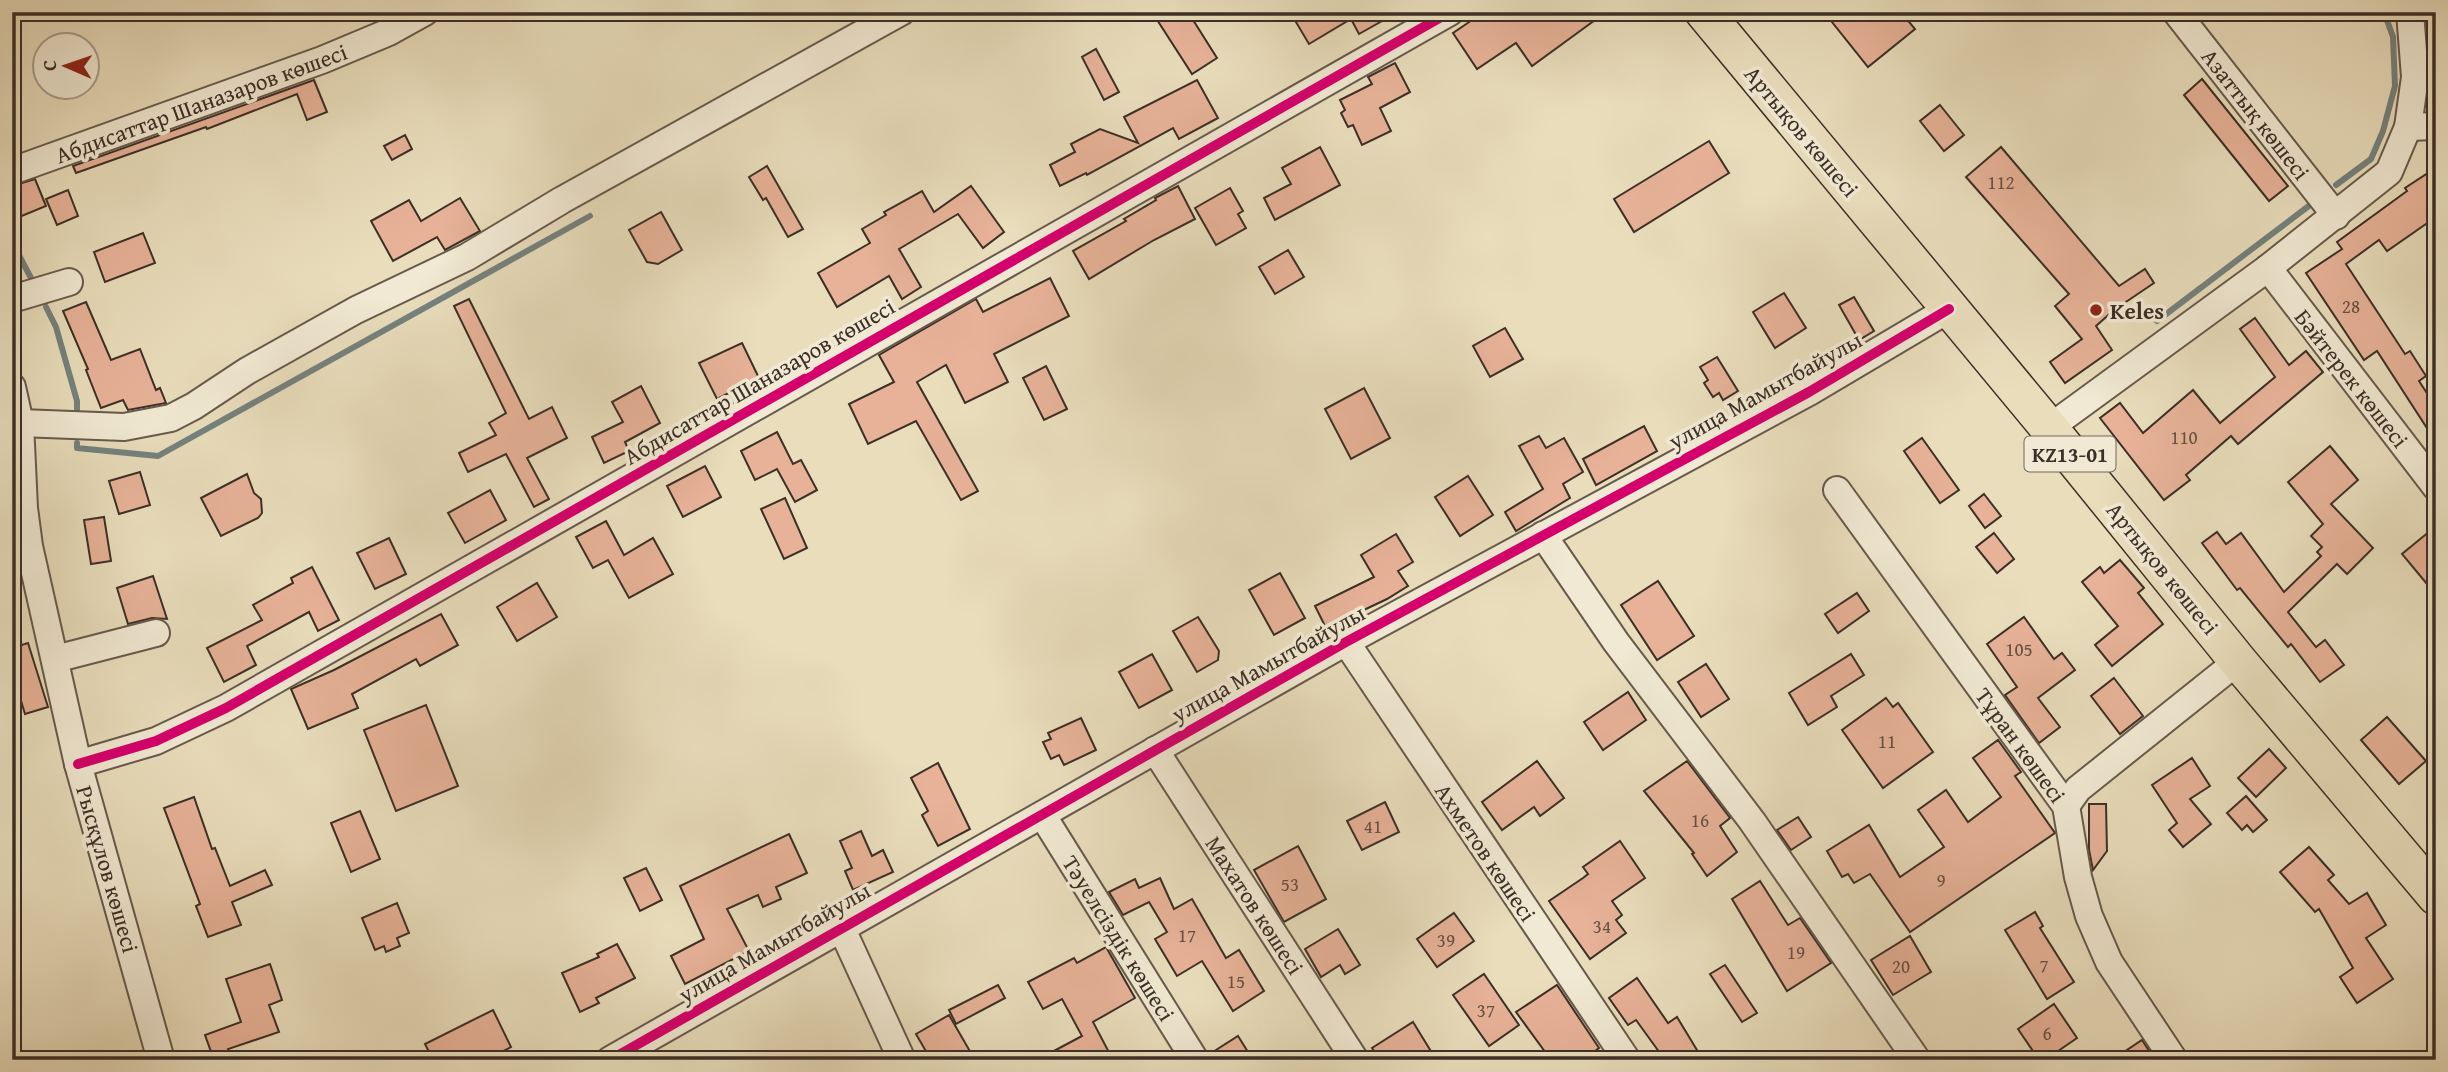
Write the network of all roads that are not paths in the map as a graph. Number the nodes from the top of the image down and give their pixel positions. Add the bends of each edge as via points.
1 (425, 12) edge
2 (901, 12) edge
3 (1450, 12) edge
4 (1704, 12) edge
5 (2176, 12) edge
6 (2410, 12) edge
7 (2436, 126) edge
8 (2408, 127) junction
9 (12, 171) edge
10 (2336, 216) junction
11 (2267, 268) junction
12 (69, 282) dead end
13 (12, 299) edge
14 (1948, 309) junction
15 (12, 387) edge
16 (20, 423) junction
17 (2049, 428) junction
18 (2436, 487) edge
19 (1838, 490) dead end
20 (1543, 535) junction
21 (156, 633) dead end
22 (1346, 642) junction
23 (55, 659) junction
24 (2238, 662) junction
25 (1155, 750) junction
26 (78, 764) junction
27 (2066, 806) junction
28 (1042, 816) junction
29 (2436, 895) edge
30 (841, 928) junction
31 (622, 1057) edge
32 (161, 1060) edge
33 (902, 1060) edge
34 (1195, 1060) edge
35 (1355, 1060) edge
36 (1627, 1060) edge
37 (1917, 1060) edge
38 (2174, 1060) edge

1 - 9 street, Абдисаттар Шаназаров көшесі via 321,60
2 - 16 street via 467,257 356,310 171,418 124,427
3 - 26 street, Абдисаттар Шаназаров көшесі via 226,708 156,741
4 - 14 highway, Артықов көшесі / KZ13-01
5 - 10 street, Азаттық көшесі
6 - 8 street via 2415,77
7 - 8 street
8 - 10 street via 2389,172
10 - 11 street
11 - 17 street
11 - 18 street, Бәйтерек көшесі
12 - 13 street
14 - 17 highway, Артықов көшесі / KZ13-01
14 - 20 street, улица Мамытбайулы via 1809,392
15 - 16 street, Рысқұлов көшесі
16 - 23 street, Рысқұлов көшесі via 29,546
17 - 24 highway, Артықов көшесі / KZ13-01
19 - 27 street, Тұран көшесі
20 - 22 street, улица Мамытбайулы
20 - 37 street via 1616,642 1752,821
21 - 23 street
22 - 25 street, улица Мамытбайулы
22 - 36 street, Ахметов көшесі
23 - 26 street, Рысқұлов көшесі
24 - 27 street via 2078,789
24 - 29 highway, Артықов көшесі / KZ13-01
25 - 28 street, улица Мамытбайулы
25 - 35 street, Махатов көшесі
26 - 32 street, Рысқұлов көшесі
27 - 38 street, Тұран көшесі via 2089,916 2109,962
28 - 30 street, улица Мамытбайулы
28 - 34 street, Тәуелсіздік көшесі
30 - 31 street, улица Мамытбайулы
30 - 33 street

